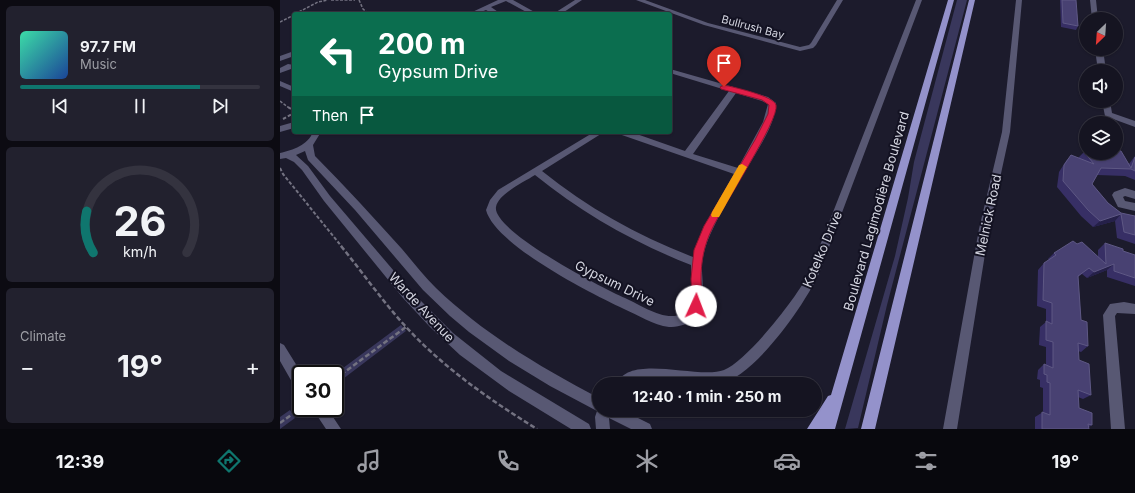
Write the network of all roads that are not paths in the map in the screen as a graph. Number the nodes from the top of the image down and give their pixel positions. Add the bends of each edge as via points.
1 (503, 0) edge
2 (508, 0) edge
3 (639, 0) edge
4 (840, 0) edge
5 (919, 0) edge
6 (951, 0) edge
7 (972, 0) edge
8 (1019, 0) edge
9 (1093, 0) edge
10 (576, 1) edge
11 (486, 7) junction
12 (566, 7) junction
13 (475, 12) edge
14 (495, 12) edge
15 (531, 12) edge
16 (552, 12) edge
17 (559, 12) edge
18 (1094, 12) edge
19 (292, 54) edge
20 (280, 59) edge
21 (292, 66) edge
22 (280, 71) edge
23 (672, 72) edge
24 (280, 84) edge
25 (292, 89) edge
26 (734, 90) junction
27 (1107, 108) edge
28 (280, 121) edge
29 (1135, 124) edge
30 (292, 125) edge
31 (292, 125) edge
32 (280, 129) edge
33 (316, 134) edge
34 (597, 134) edge
35 (628, 134) edge
36 (309, 144) junction
37 (284, 155) edge
38 (687, 155) junction
39 (536, 171) junction
40 (739, 172) junction
41 (1135, 195) edge
42 (1135, 207) edge
43 (697, 263) junction
44 (1135, 309) edge
45 (280, 349) edge
46 (292, 369) edge
47 (640, 377) edge
48 (690, 377) edge
49 (721, 377) edge
50 (840, 388) junction
51 (592, 401) edge
52 (872, 412) junction
53 (325, 417) edge
54 (602, 417) edge
55 (622, 417) edge
56 (334, 429) edge
57 (584, 429) edge
58 (602, 429) edge
59 (645, 429) edge
60 (814, 429) edge
61 (828, 429) edge
62 (868, 429) edge
63 (873, 429) edge
64 (950, 429) edge
65 (1118, 429) edge

1 - 11 street
2 - 15 street
3 - 4 street, Bullrush Bay via 706,24 800,49 806,49 814,44
5 - 49 street, Kotelko Drive via 816,271 804,294 756,353 736,370
6 - 50 main road, Boulevard Lagimodière Boulevard
7 - 52 main road
8 - 64 street, Melnick Road via 1006,132 984,229
9 - 18 street
10 - 12 street
11 - 13 street
11 - 14 street
12 - 16 street
12 - 17 street
19 - 20 street
21 - 22 street
23 - 26 street, Gypsum Drive
24 - 25 street
26 - 38 street
26 - 40 street, Gypsum Drive via 765,99 772,103 773,107 759,140
27 - 29 street via 1108,114
28 - 30 street
31 - 32 street
33 - 36 street
34 - 39 street, Gypsum Drive
35 - 38 street
36 - 37 street
36 - 51 street, Warde Avenue via 311,158 457,315 511,356
37 - 57 street, Warde Avenue via 302,163 316,185 386,269 422,311 450,338 512,386
38 - 40 street
39 - 43 street via 587,210 617,228 660,249
39 - 43 street, Gypsum Drive via 498,196 492,204 493,216 537,255 586,286 651,315 668,321 678,321 693,313 696,306
40 - 43 street, Gypsum Drive via 707,228 698,250
41 - 42 street via 1125,192 1117,195 1122,204
44 - 65 street via 1114,308 1109,315
45 - 46 street
47 - 48 street, Kotelko Drive via 653,374
50 - 60 main road
50 - 61 main road, Boulevard Lagimodière Boulevard
52 - 62 main road
52 - 63 main road
53 - 56 street
54 - 58 street
55 - 59 street

